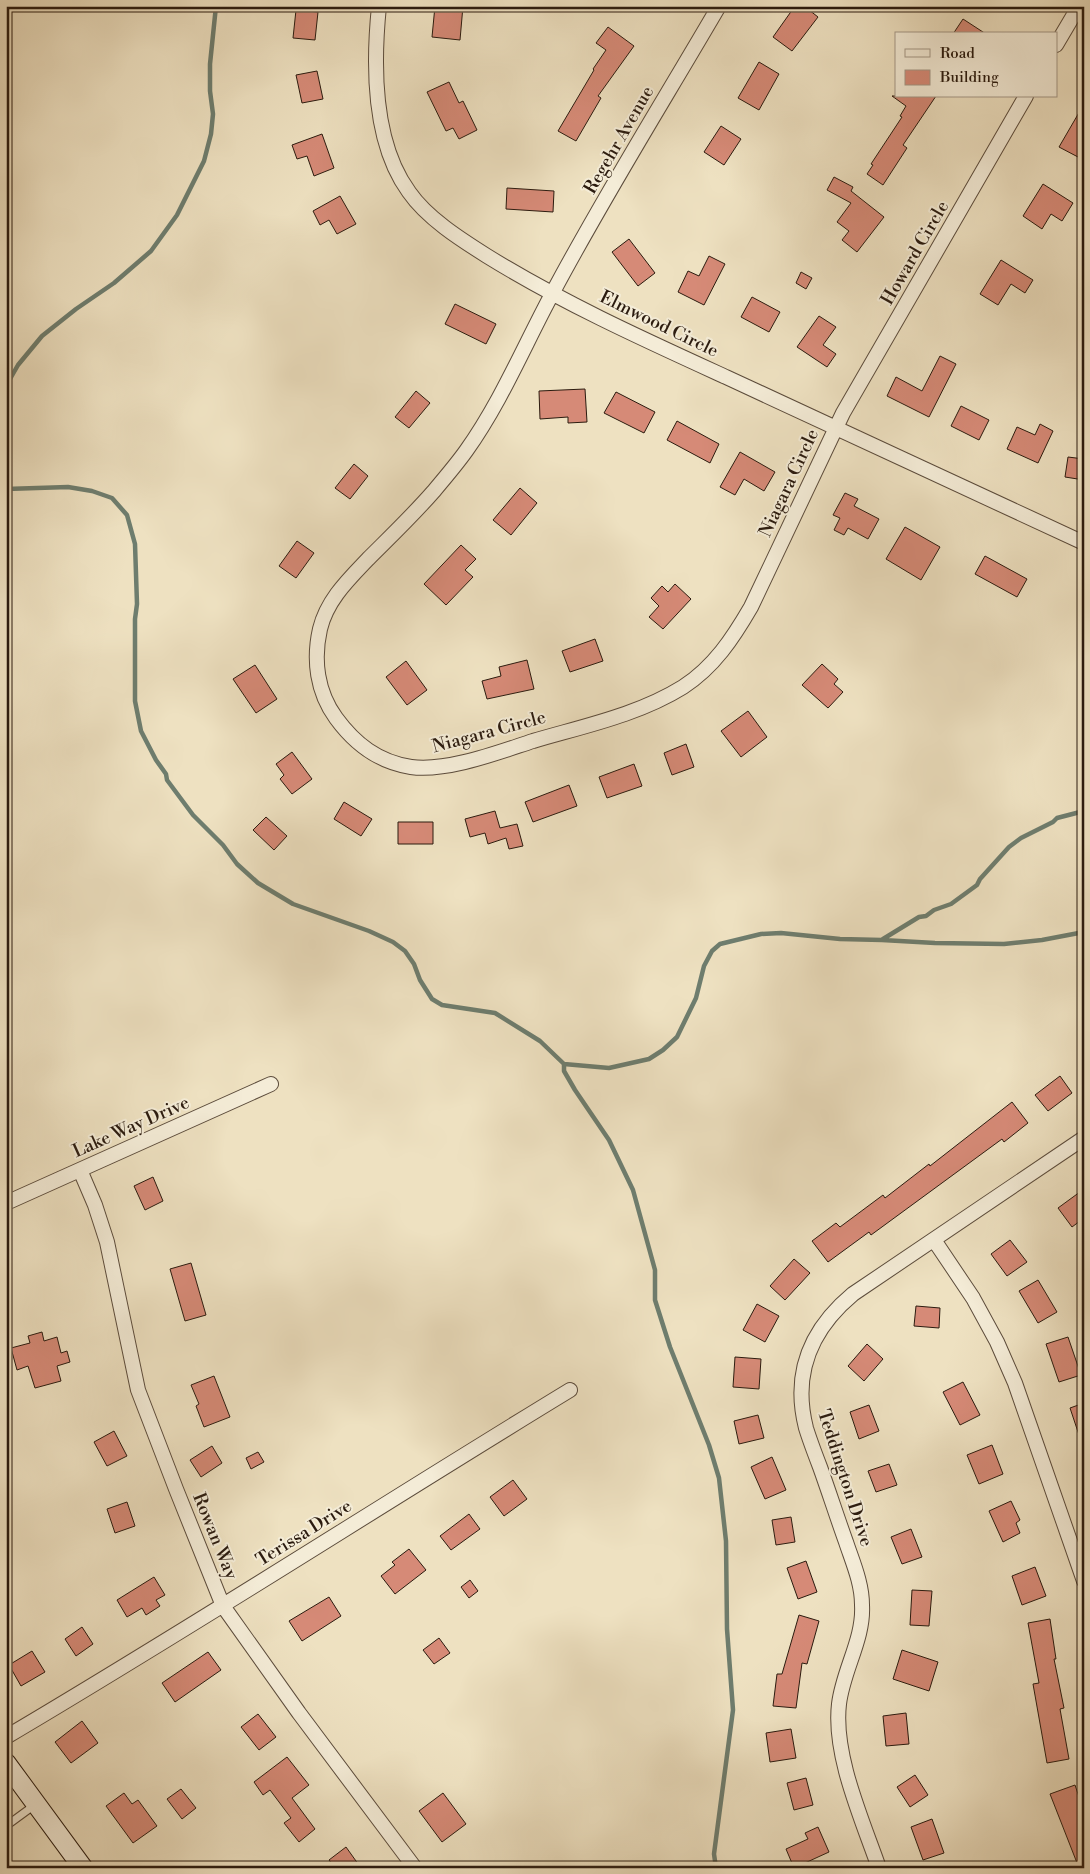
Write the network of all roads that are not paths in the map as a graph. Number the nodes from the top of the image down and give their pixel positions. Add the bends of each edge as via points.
1 (379, 6) edge
2 (719, 6) edge
3 (1079, 6) edge
4 (1058, 41) edge
5 (1025, 98) edge
6 (552, 294) junction
7 (835, 429) junction
8 (1084, 543) edge
9 (271, 1084) dead end
10 (1084, 1138) edge
11 (80, 1170) junction
12 (6, 1203) edge
13 (934, 1240) junction
14 (570, 1390) dead end
15 (1084, 1581) edge
16 (223, 1606) junction
17 (6, 1737) edge
18 (6, 1763) edge
19 (36, 1804) junction
20 (6, 1826) edge
21 (83, 1868) edge
22 (414, 1868) edge
23 (879, 1868) edge

1 - 6 street, Elmwood Circle via 378,97 388,148 397,174 416,201 446,228
2 - 6 street, Regehr Avenue
3 - 4 street
5 - 7 street, Howard Circle
6 - 7 street, Elmwood Circle
6 - 7 street, Niagara Circle via 497,402 466,451 432,494 341,587 321,626 317,649 318,680 331,712 348,735 381,759 422,768 479,758 621,715 653,703 689,682 716,659 734,637
7 - 8 street, Elmwood Circle
9 - 11 street, Lake Way Drive
10 - 13 street, Teddington Drive
11 - 12 street, Lake Way Drive
11 - 16 street, Rowan Way via 107,1242 138,1390
13 - 15 street via 973,1298 1016,1384
13 - 23 street, Teddington Drive via 853,1294 824,1322 813,1341 803,1372 801,1394 806,1428 860,1583 860,1627 843,1682 838,1727 843,1762
14 - 16 street, Terissa Drive
16 - 17 street, Terissa Drive
16 - 22 street, Rowan Way
18 - 19 street
19 - 20 lane
19 - 21 street

